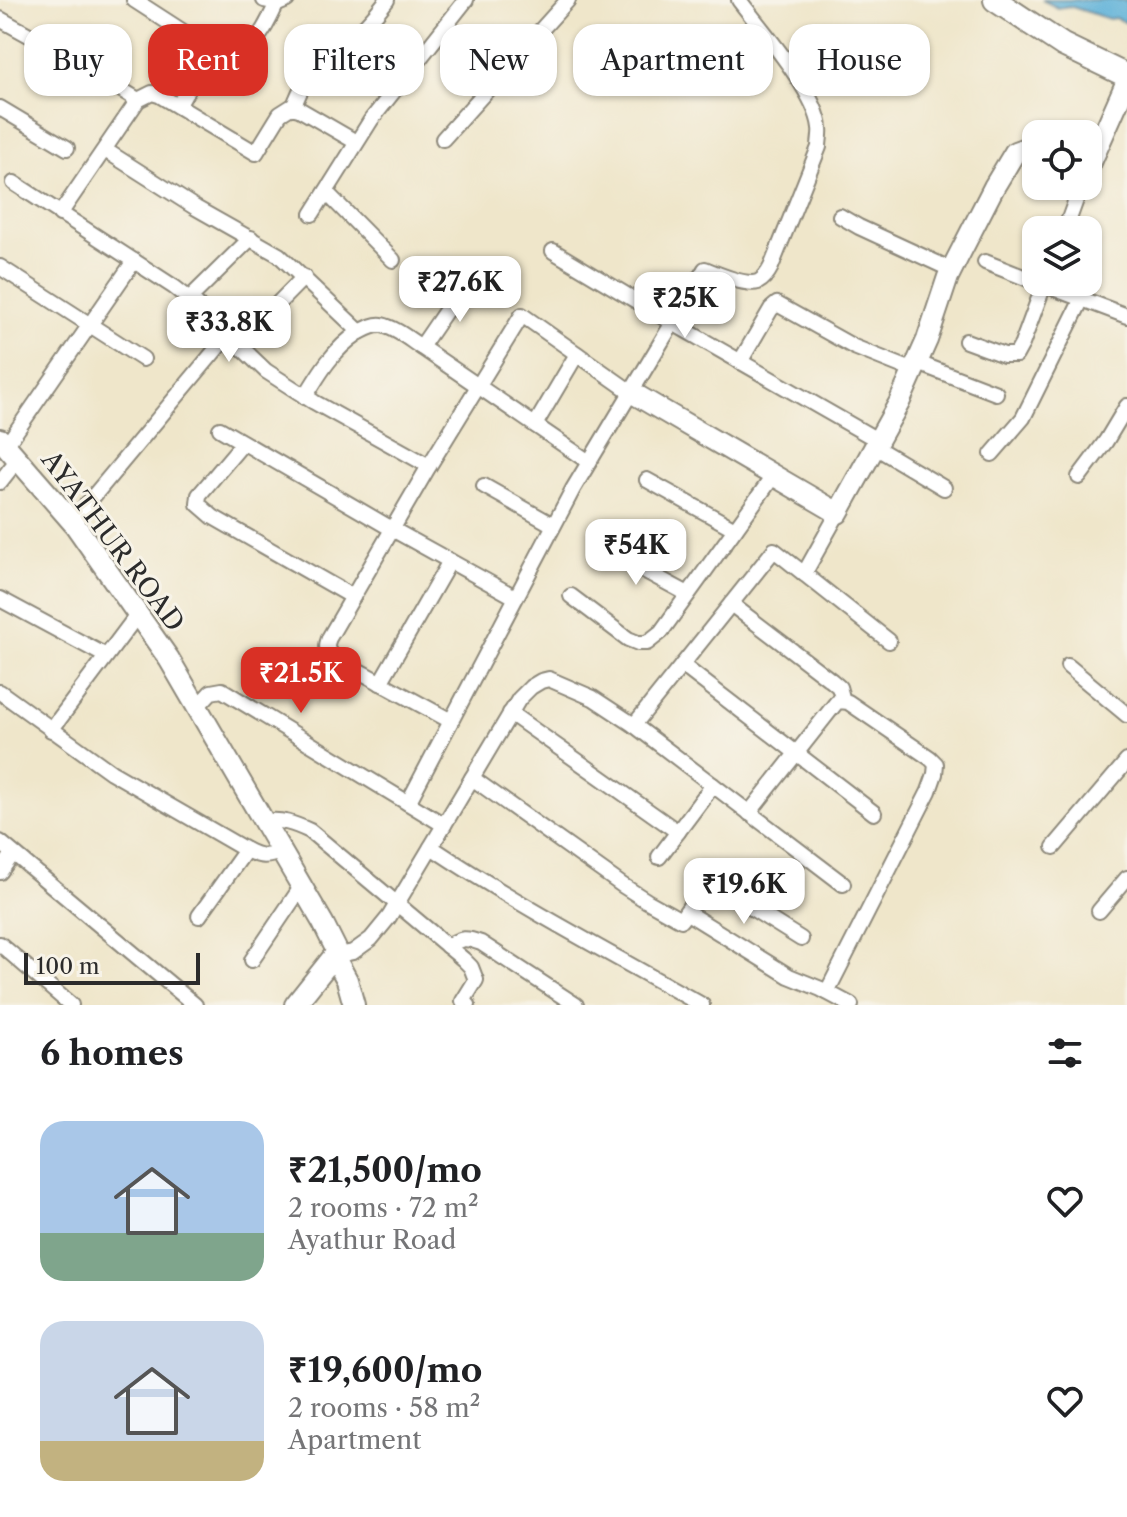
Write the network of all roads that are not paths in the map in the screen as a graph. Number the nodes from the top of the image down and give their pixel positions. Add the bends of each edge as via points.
1 (134, 0) edge
2 (387, 0) edge
3 (466, 0) edge
4 (568, 0) edge
5 (739, 0) edge
6 (995, 0) edge
7 (276, 1) edge
8 (0, 19) edge
9 (171, 24) edge
10 (265, 24) edge
11 (1127, 78) edge
12 (184, 96) edge
13 (138, 100) junction
14 (178, 106) junction
15 (0, 108) edge
16 (293, 108) junction
17 (1102, 136) edge
18 (443, 139) dead end
19 (356, 142) junction
20 (67, 148) dead end
21 (1022, 149) edge
22 (105, 150) junction
23 (14, 183) dead end
24 (326, 192) junction
25 (60, 214) junction
26 (312, 214) dead end
27 (840, 216) dead end
28 (251, 238) junction
29 (553, 251) dead end
30 (393, 260) dead end
31 (134, 261) junction
32 (985, 262) dead end
33 (0, 267) edge
34 (952, 270) junction
35 (1022, 276) edge
36 (304, 277) junction
37 (477, 278) dead end
38 (1037, 296) edge
39 (1074, 296) edge
40 (189, 299) junction
41 (1082, 299) junction
42 (1127, 316) edge
43 (673, 323) junction
44 (90, 324) junction
45 (360, 332) junction
46 (232, 340) junction
47 (966, 341) dead end
48 (421, 347) junction
49 (577, 354) junction
50 (143, 359) dead end
51 (740, 362) junction
52 (916, 367) junction
53 (479, 386) junction
54 (631, 392) junction
55 (996, 393) dead end
56 (305, 397) junction
57 (1127, 406) edge
58 (535, 425) junction
59 (220, 429) dead end
60 (243, 443) junction
61 (877, 444) junction
62 (8, 448) edge
63 (992, 454) dead end
64 (589, 462) junction
65 (429, 466) junction
66 (774, 475) junction
67 (1079, 477) dead end
68 (647, 480) dead end
69 (0, 482) edge
70 (484, 486) dead end
71 (944, 488) dead end
72 (838, 513) junction
73 (72, 522) junction
74 (553, 525) junction
75 (392, 529) junction
76 (735, 529) junction
77 (601, 547) dead end
78 (450, 561) junction
79 (804, 574) junction
80 (688, 594) junction
81 (571, 596) dead end
82 (353, 597) junction
83 (515, 597) junction
84 (0, 599) edge
85 (731, 604) junction
86 (138, 614) junction
87 (889, 641) dead end
88 (106, 656) junction
89 (682, 665) junction
90 (1068, 666) dead end
91 (380, 683) junction
92 (0, 692) edge
93 (843, 701) junction
94 (198, 706) junction
95 (510, 713) junction
96 (1127, 715) edge
97 (451, 721) junction
98 (634, 725) junction
99 (51, 730) junction
100 (796, 753) junction
101 (1127, 761) edge
102 (472, 778) junction
103 (713, 785) junction
104 (408, 803) junction
105 (749, 813) junction
106 (874, 813) dead end
107 (264, 822) junction
108 (444, 825) junction
109 (678, 832) junction
110 (0, 842) edge
111 (431, 847) junction
112 (1054, 847) dead end
113 (246, 850) junction
114 (281, 851) junction
115 (13, 854) junction
116 (659, 857) dead end
117 (0, 872) edge
118 (1127, 878) edge
119 (843, 884) dead end
120 (302, 886) junction
121 (397, 904) junction
122 (1099, 911) dead end
123 (686, 912) junction
124 (199, 916) dead end
125 (801, 939) dead end
126 (0, 944) edge
127 (447, 946) junction
128 (334, 956) junction
129 (252, 960) dead end
130 (827, 992) junction
131 (71, 1005) edge
132 (195, 1005) edge
133 (295, 1005) edge
134 (354, 1005) edge
135 (468, 1005) edge
136 (576, 1005) edge
137 (702, 1005) edge
138 (851, 1005) edge

1 - 9 street
2 - 16 street via 358,34 309,76
3 - 19 street
4 - 18 street
5 - 43 street via 815,108 819,147 766,275 755,283 743,282 705,269
6 - 11 main road via 1063,45
7 - 10 street
8 - 13 street
11 - 17 street
12 - 14 street
13 - 14 street via 152,93
13 - 22 street
14 - 16 street via 256,153 280,114
15 - 20 street
16 - 19 street
19 - 24 street
21 - 34 street via 1010,159
22 - 25 street
22 - 28 street
23 - 25 street
24 - 26 street
24 - 30 street
25 - 31 street
27 - 34 street
28 - 36 street
28 - 40 street
29 - 43 street
31 - 40 street
31 - 44 street
32 - 35 street
33 - 44 street
34 - 52 street
36 - 45 street
36 - 46 street
37 - 48 street via 458,293
38 - 47 street via 1016,355
39 - 41 street
40 - 46 street
41 - 42 street
41 - 63 street via 1023,418
43 - 51 street
43 - 54 street
44 - 50 street
44 - 62 street
45 - 48 street via 379,325
45 - 56 street via 334,352
46 - 56 street
46 - 73 street
48 - 53 street
49 - 53 street via 522,315
49 - 54 street
49 - 58 street
51 - 52 street via 777,304 854,347
51 - 61 street
52 - 55 street
52 - 61 street
53 - 58 street
53 - 65 street
54 - 64 street
54 - 66 street
56 - 65 street
57 - 67 street
58 - 64 street
59 - 60 street
60 - 75 street
60 - 82 street via 199,495 198,504
61 - 71 street
61 - 72 street
62 - 69 street
62 - 73 street, AYATHUR ROAD
64 - 74 street
65 - 75 street
66 - 72 street
66 - 76 street
68 - 76 street
70 - 74 street
72 - 79 street
73 - 86 street, AYATHUR ROAD
74 - 83 street
75 - 78 street
75 - 82 street
76 - 80 street
77 - 80 street
78 - 83 street
78 - 91 street
79 - 85 street via 774,550
79 - 87 street
80 - 81 street via 647,643 628,639
82 - 91 street via 329,638 328,652
83 - 97 street
84 - 88 street
85 - 89 street
85 - 93 street via 839,687
86 - 88 street
86 - 94 street, AYATHUR ROAD
88 - 99 street
89 - 98 street
89 - 100 street
90 - 96 street
91 - 97 street
92 - 99 street
93 - 100 street
93 - 130 street via 936,764
94 - 104 street via 211,692 222,690
94 - 107 street, AYATHUR ROAD
95 - 98 street via 531,687 549,679 593,698
95 - 102 street
95 - 109 street
97 - 104 street
98 - 103 street
99 - 113 street via 111,772
100 - 105 street
100 - 106 street
101 - 112 street
102 - 108 street
102 - 123 street via 647,901 681,920
103 - 105 street
103 - 109 street
104 - 108 street
105 - 119 street
107 - 114 street, AYATHUR ROAD
107 - 121 street via 284,821 310,831
108 - 111 street
109 - 116 street
110 - 115 street
111 - 121 street
111 - 137 street
113 - 114 street via 259,857
113 - 124 street
114 - 120 street, AYATHUR ROAD
115 - 117 street
115 - 132 street
118 - 122 street
120 - 128 street, AYATHUR ROAD via 336,949
120 - 129 street
121 - 127 street
121 - 128 street via 362,947
123 - 125 street via 707,880
123 - 130 street via 789,976
126 - 131 street
127 - 135 street via 474,973 476,980 463,1001
127 - 136 street via 468,938 481,943
128 - 133 street
128 - 134 street, AYATHUR ROAD
130 - 138 street

